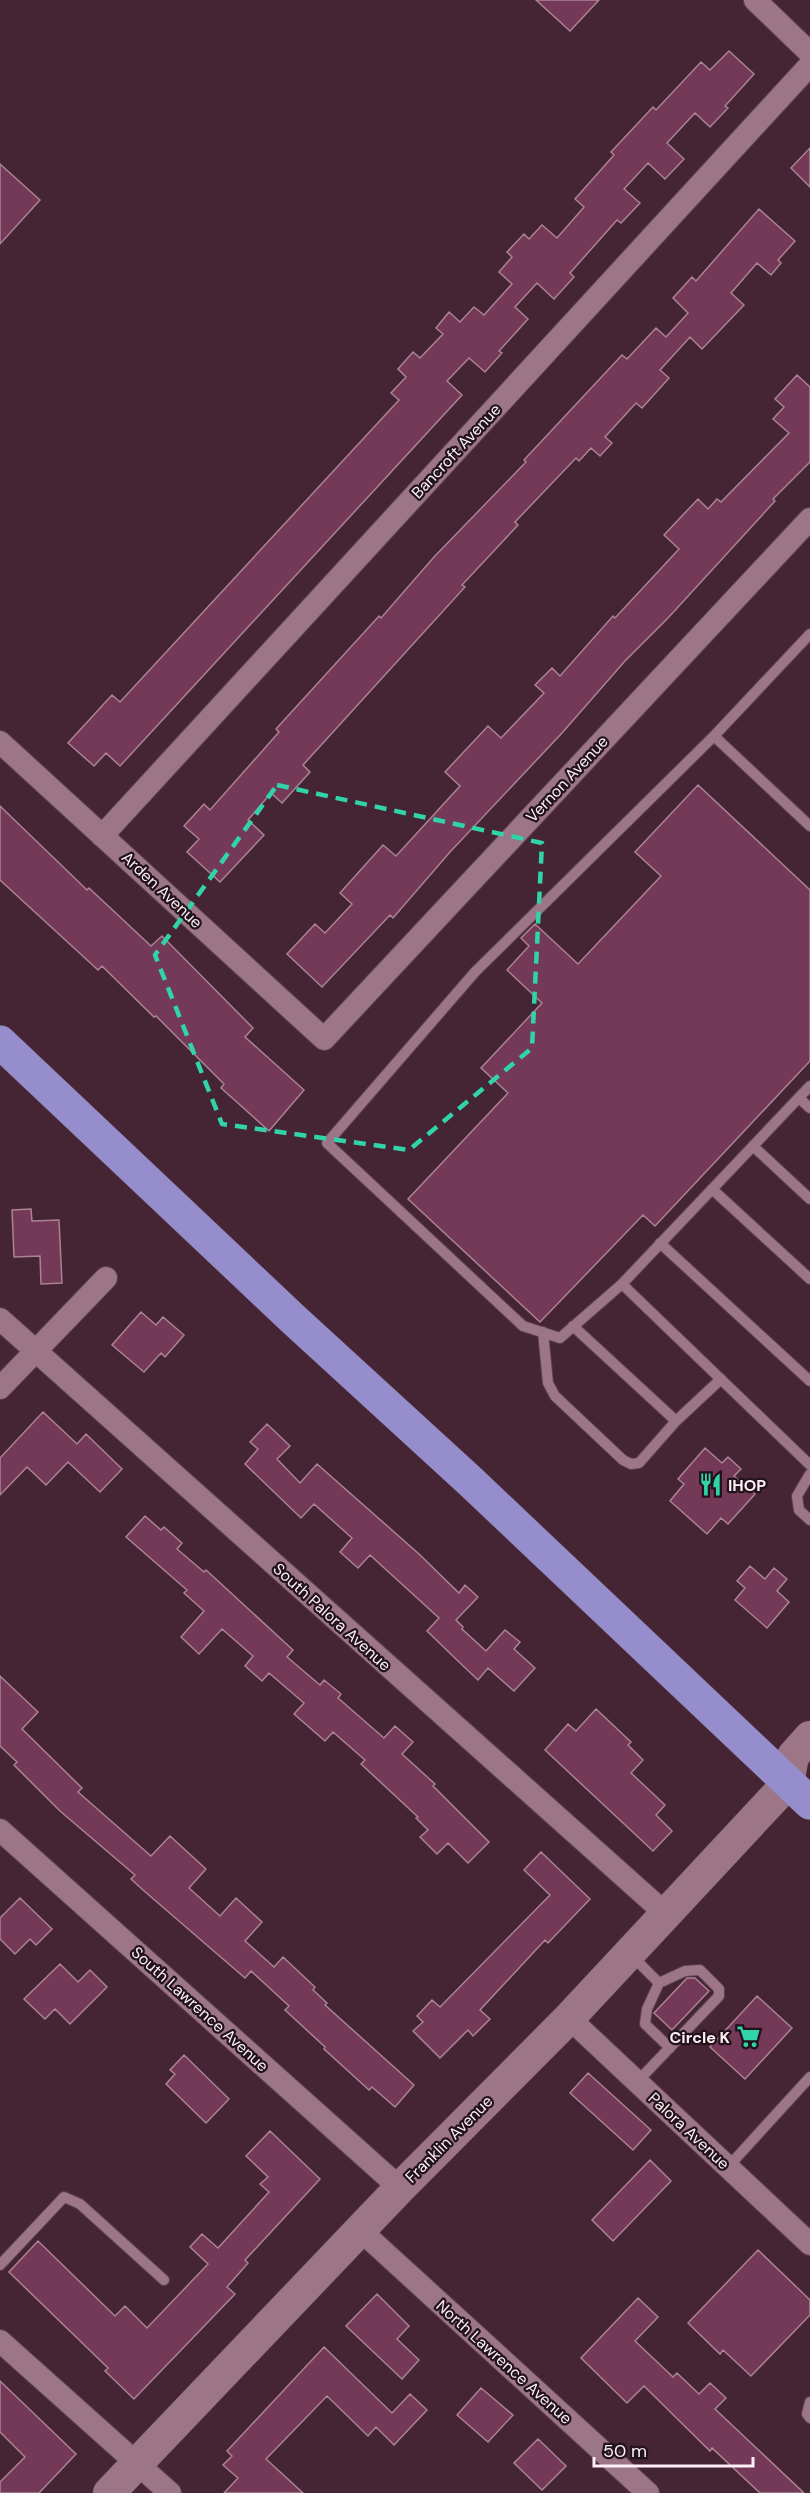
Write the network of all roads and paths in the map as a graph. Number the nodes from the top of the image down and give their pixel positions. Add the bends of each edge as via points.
1 (755, 0) edge
2 (810, 53) edge
3 (810, 65) edge
4 (810, 519) edge
5 (810, 634) edge
6 (714, 736) junction
7 (0, 742) edge
8 (810, 826) edge
9 (102, 836) junction
10 (324, 1039) joint
11 (0, 1042) edge
12 (810, 1086) edge
13 (799, 1098) junction
14 (810, 1108) edge
15 (753, 1146) junction
16 (712, 1189) junction
17 (810, 1199) edge
18 (660, 1243) junction
19 (106, 1278) dead end
20 (810, 1279) edge
21 (622, 1284) junction
22 (0, 1319) edge
23 (573, 1326) junction
24 (543, 1332) junction
25 (35, 1352) junction
26 (721, 1379) junction
27 (810, 1381) edge
28 (0, 1388) edge
29 (676, 1421) junction
30 (810, 1465) edge
31 (810, 1474) edge
32 (810, 1520) edge
33 (810, 1737) edge
34 (803, 1790) edge
35 (0, 1830) edge
36 (666, 1914) junction
37 (630, 1954) junction
38 (659, 1983) junction
39 (568, 2018) junction
40 (670, 2048) junction
41 (810, 2077) edge
42 (637, 2082) junction
43 (728, 2167) junction
44 (400, 2188) junction
45 (360, 2230) junction
46 (810, 2244) edge
47 (0, 2265) edge
48 (164, 2280) dead end
49 (0, 2341) edge
50 (810, 2402) edge
51 (810, 2418) edge
52 (137, 2464) junction
53 (109, 2493) edge
54 (170, 2493) edge
55 (648, 2493) edge

1 - 2 street
3 - 9 street, Bancroft Avenue
4 - 10 street, Vernon Avenue
5 - 6 lane
6 - 8 lane
6 - 24 lane via 475,972 327,1143 523,1326
7 - 9 street, Arden Avenue
9 - 10 street, Arden Avenue
11 - 34 highway
12 - 13 lane
13 - 14 lane
13 - 15 lane
15 - 16 lane
15 - 17 lane
16 - 18 lane
16 - 20 lane
18 - 21 lane
18 - 27 lane
19 - 25 street
21 - 23 lane
21 - 26 lane
22 - 25 street, South Palora Avenue
23 - 24 lane via 560,1338
23 - 29 lane
24 - 29 lane via 548,1383 555,1396 623,1460 639,1463
25 - 28 street
25 - 36 street, South Palora Avenue
26 - 29 lane
26 - 30 lane
31 - 32 lane via 796,1496 799,1510
33 - 34 street via 793,1756
34 - 36 street, Franklin Avenue
35 - 44 street, South Lawrence Avenue
36 - 37 street, Franklin Avenue
37 - 38 lane
37 - 39 street, Franklin Avenue
38 - 40 lane via 645,2024
38 - 40 lane via 685,1971 700,1970 719,1989 719,1996
39 - 42 street, Palora Avenue
39 - 44 street, Franklin Avenue
40 - 42 lane
41 - 43 lane
42 - 43 street, Palora Avenue
43 - 46 street, Palora Avenue
44 - 45 street, Franklin Avenue
45 - 52 street, Franklin Avenue
45 - 55 street, North Lawrence Avenue
47 - 48 lane via 64,2197 80,2204
49 - 52 street
50 - 51 lane
52 - 53 street, Franklin Avenue
52 - 54 street

